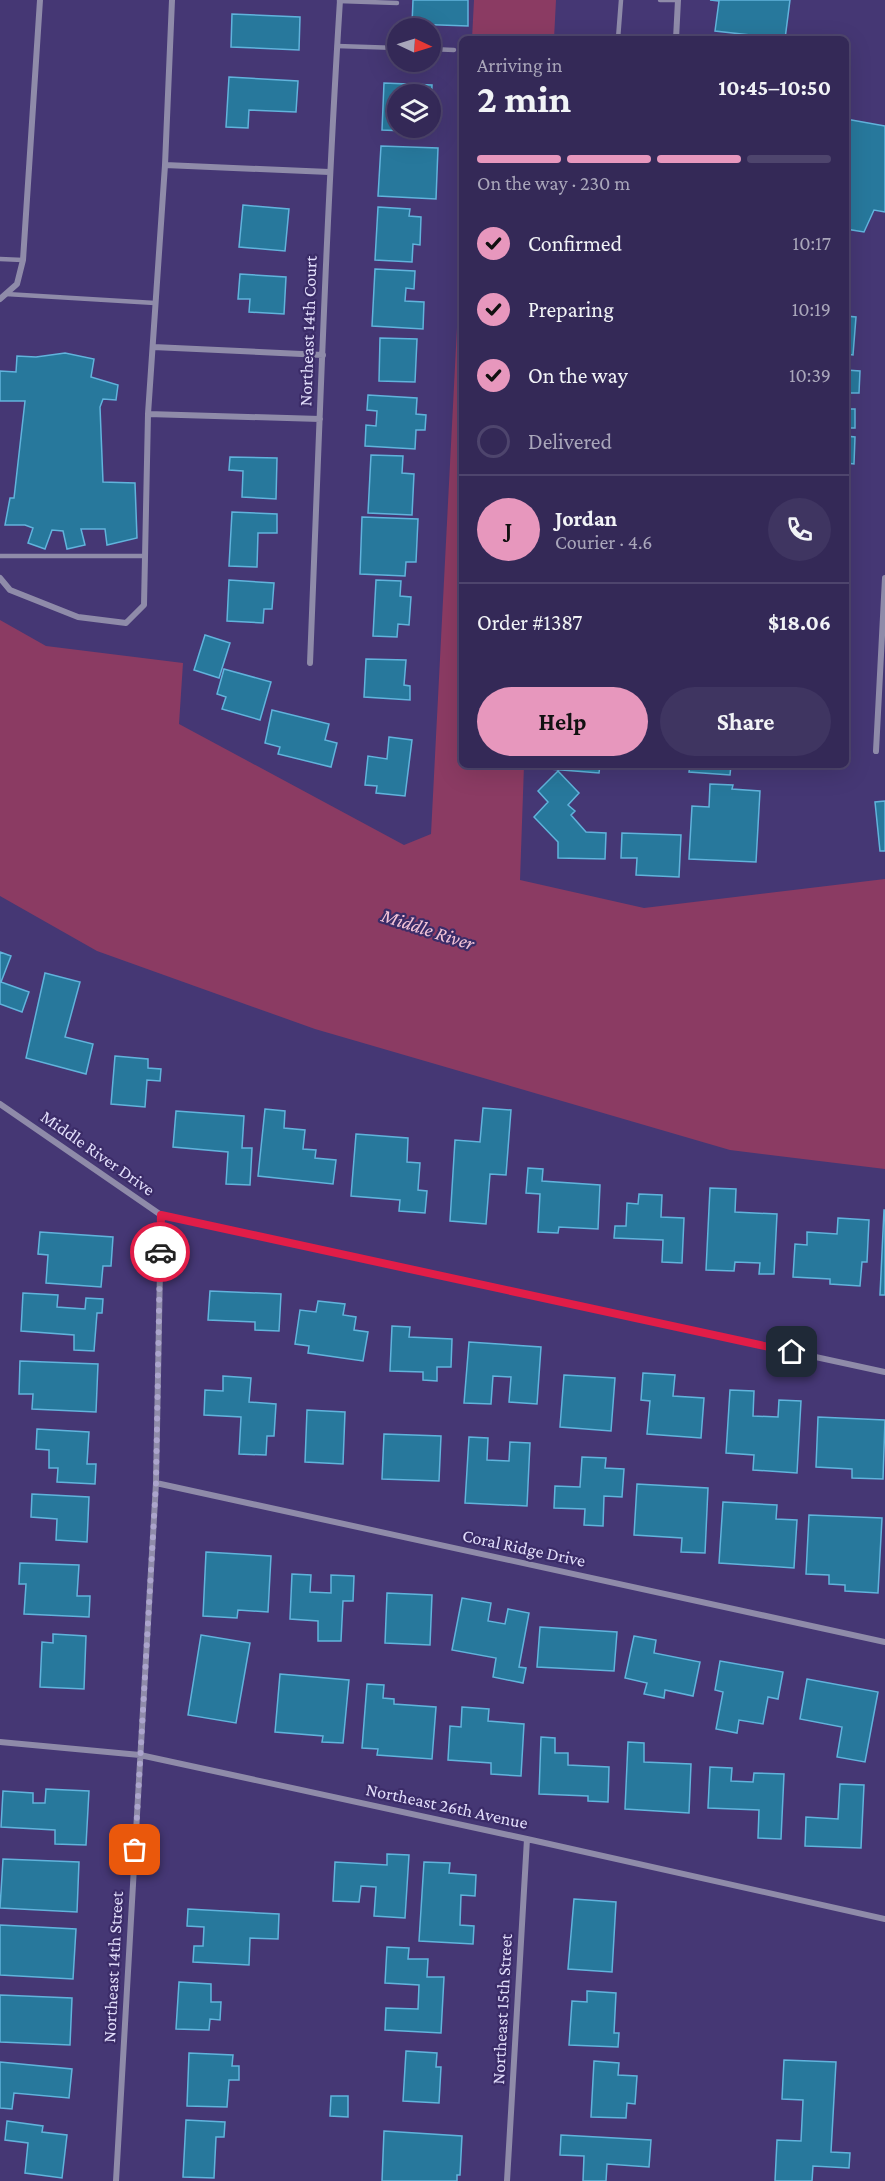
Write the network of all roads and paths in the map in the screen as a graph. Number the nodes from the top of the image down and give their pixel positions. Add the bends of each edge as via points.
1 (40, 0) edge
2 (172, 0) edge
3 (621, 0) edge
4 (660, 0) edge
5 (678, 0) edge
6 (340, 1) edge
7 (397, 3) dead end
8 (618, 36) edge
9 (676, 36) edge
10 (337, 46) junction
11 (387, 48) edge
12 (441, 49) edge
13 (454, 50) dead end
14 (165, 165) junction
15 (329, 172) junction
16 (0, 259) edge
17 (23, 260) junction
18 (6, 294) junction
19 (0, 299) edge
20 (155, 303) junction
21 (153, 347) junction
22 (323, 355) junction
23 (148, 414) junction
24 (320, 419) junction
25 (0, 556) edge
26 (145, 556) junction
27 (0, 578) edge
28 (885, 578) edge
29 (310, 663) dead end
30 (876, 751) dead end
31 (0, 1104) edge
32 (161, 1215) junction
33 (885, 1372) edge
34 (156, 1483) junction
35 (885, 1642) edge
36 (0, 1743) edge
37 (140, 1755) junction
38 (527, 1839) junction
39 (885, 1919) edge
40 (116, 2181) edge
41 (507, 2181) edge

1 - 17 street
2 - 14 street
3 - 8 lane
4 - 5 lane
5 - 9 street
6 - 7 lane
6 - 10 street, Northeast 14th Court
10 - 11 lane
10 - 15 street, Northeast 14th Court
12 - 13 lane
14 - 15 street
14 - 20 street
15 - 22 street, Northeast 14th Court
16 - 17 lane
17 - 18 street via 17,284
18 - 19 street
18 - 20 lane
20 - 21 street
21 - 22 street
21 - 23 street
22 - 24 street, Northeast 14th Court
23 - 24 street
23 - 26 street
24 - 29 street, Northeast 14th Court
25 - 26 lane
26 - 27 street via 144,605 126,622 78,617 10,590
28 - 30 street
31 - 32 street, Middle River Drive
32 - 33 street, Middle River Drive
32 - 34 street, Northeast 14th Street
34 - 35 street, Coral Ridge Drive
34 - 37 street, Northeast 14th Street
36 - 37 street, Northeast 26th Avenue
37 - 38 street, Northeast 26th Avenue
37 - 40 street, Northeast 14th Street
38 - 39 street, Northeast 26th Avenue
38 - 41 street, Northeast 15th Street

